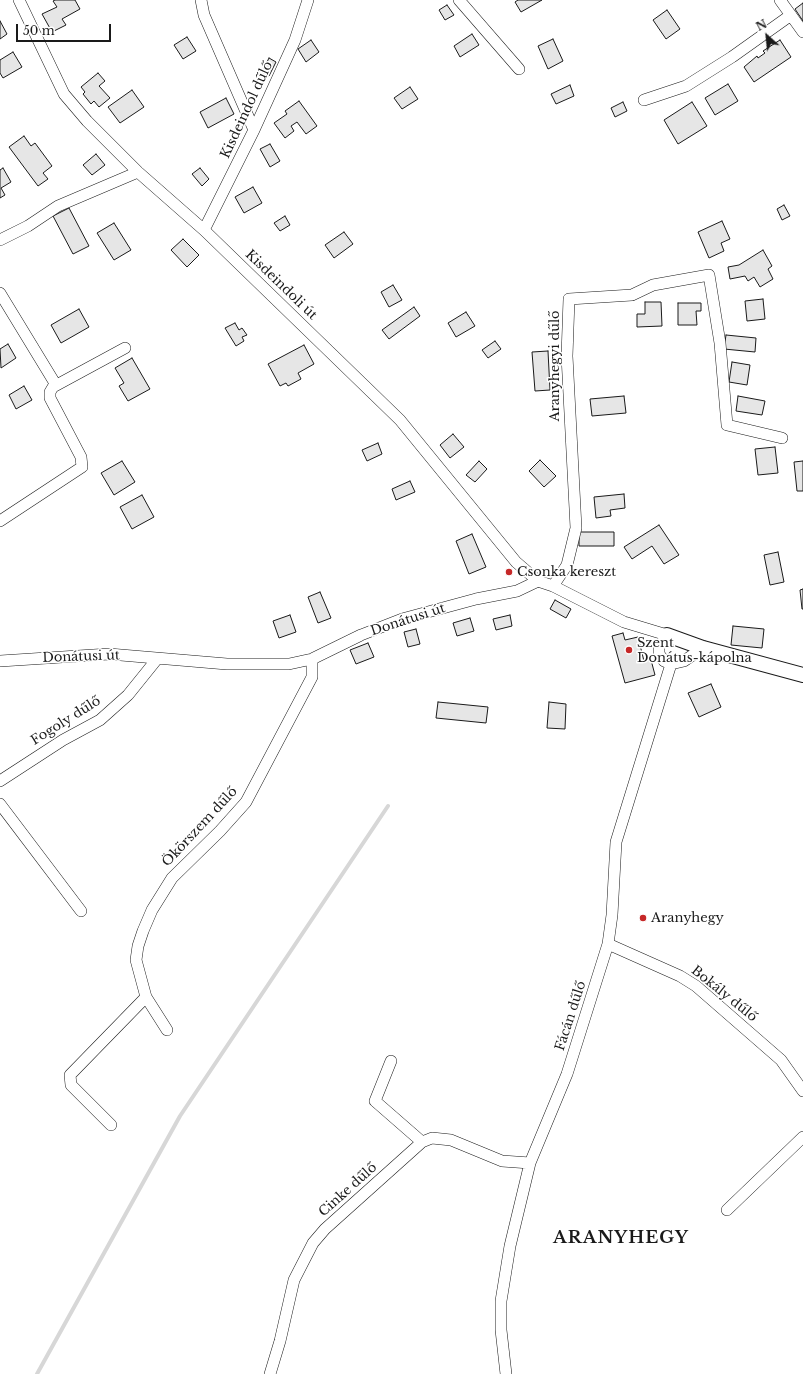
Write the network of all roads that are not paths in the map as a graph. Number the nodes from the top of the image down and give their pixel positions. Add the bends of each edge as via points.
1 (19, 0) edge
2 (201, 0) edge
3 (308, 0) edge
4 (459, 0) edge
5 (780, 0) edge
6 (791, 15) junction
7 (803, 32) edge
8 (519, 69) dead end
9 (644, 100) dead end
10 (254, 130) junction
11 (138, 172) junction
12 (204, 230) junction
13 (0, 240) edge
14 (0, 293) edge
15 (125, 348) dead end
16 (56, 385) junction
17 (782, 438) dead end
18 (0, 521) edge
19 (538, 581) junction
20 (553, 586) junction
21 (667, 635) junction
22 (703, 648) junction
23 (157, 659) junction
24 (312, 659) junction
25 (0, 661) edge
26 (671, 664) junction
27 (803, 674) edge
28 (0, 781) edge
29 (0, 804) edge
30 (81, 911) dead end
31 (608, 944) junction
32 (146, 997) junction
33 (167, 1030) dead end
34 (391, 1061) dead end
35 (803, 1091) edge
36 (111, 1125) dead end
37 (803, 1137) edge
38 (422, 1142) junction
39 (530, 1163) junction
40 (727, 1210) dead end
41 (270, 1374) edge
42 (506, 1374) edge

1 - 11 street, Kisdeindoli út via 64,94
2 - 10 street via 204,15
3 - 10 street, Kisdeindol dűlő via 295,40
4 - 8 street
5 - 6 street
6 - 7 street
6 - 9 street via 686,86
10 - 12 street, Kisdeindol dűlő
11 - 12 street, Kisdeindoli út
11 - 13 street via 58,206 28,226
12 - 19 street, Kisdeindoli út via 400,420 516,562
14 - 16 street
15 - 16 street
16 - 18 street via 50,392 50,398 81,457 82,467
17 - 20 street, Aranyhegyi dűlő via 727,425 720,343 709,276 653,284 632,295 569,299 567,364 576,528 567,565
19 - 20 street
19 - 24 street, Donátusi út via 517,591 402,619 361,635
20 - 21 street via 624,622
21 - 22 street
21 - 26 street via 660,646 660,654 664,661
22 - 26 street via 684,662
22 - 27 street
23 - 24 street, Donátusi út via 262,666
23 - 25 street, Donátusi út via 109,654
23 - 28 street, Fogoly dűlő via 128,695 100,720
24 - 32 street, Ökörszem dűlő via 312,677 246,802 172,878 152,910 138,946 136,960
26 - 31 street, Fácán dűlő via 616,842
29 - 30 street
31 - 35 street, Bokály dűlő via 680,976 696,986 781,1060
31 - 39 street, Fácán dűlő via 567,1074
32 - 33 street, Ökörszem dűlő
32 - 36 street via 70,1075 71,1086
34 - 38 street via 375,1101
37 - 40 street
38 - 39 street via 432,1138 451,1140 502,1161
38 - 41 street, Cinke dűlő via 325,1229 313,1243 294,1280
39 - 42 street, Fácán dűlő via 510,1246 501,1301

